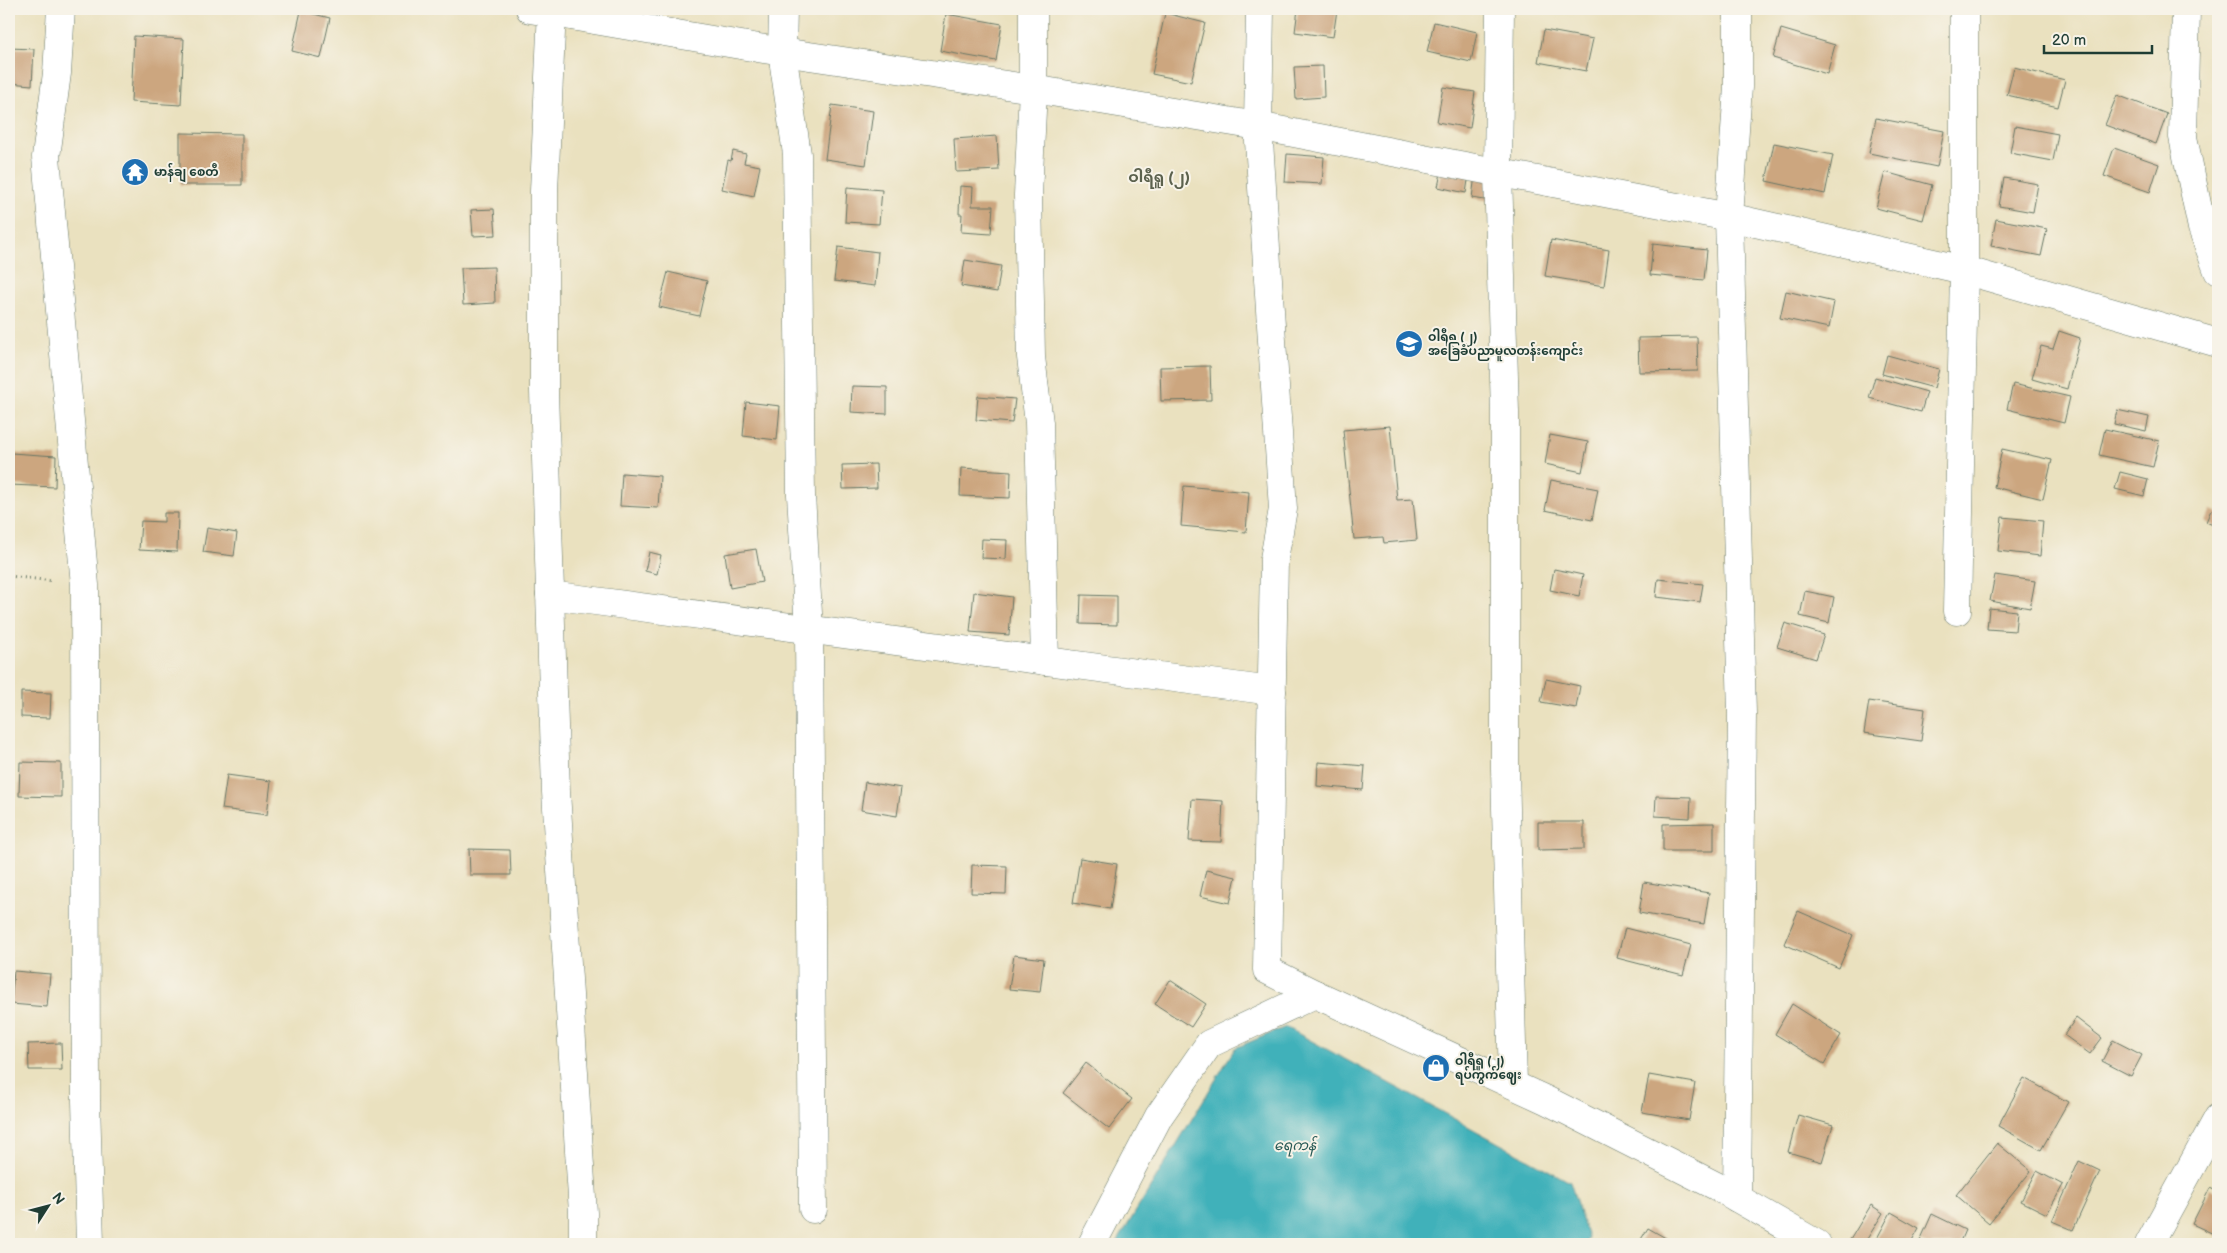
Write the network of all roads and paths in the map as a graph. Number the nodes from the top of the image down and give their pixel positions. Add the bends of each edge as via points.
1 (61, 9) edge
2 (783, 9) edge
3 (1033, 9) edge
4 (1260, 9) edge
5 (1500, 9) edge
6 (1738, 9) edge
7 (1964, 9) edge
8 (2186, 9) edge
9 (545, 10) edge
10 (782, 52) junction
11 (1033, 89) junction
12 (1258, 126) junction
13 (1498, 173) junction
14 (1729, 217) junction
15 (1964, 270) junction
16 (2218, 271) edge
17 (2218, 343) edge
18 (9, 576) edge
19 (85, 585) junction
20 (550, 595) junction
21 (1957, 611) dead end
22 (809, 630) junction
23 (1045, 661) junction
24 (1272, 691) junction
25 (1315, 994) junction
26 (1513, 1084) junction
27 (2218, 1118) edge
28 (1737, 1198) junction
29 (813, 1209) dead end
30 (90, 1244) edge
31 (583, 1244) edge
32 (1092, 1244) edge
33 (1817, 1244) edge
34 (2149, 1244) edge

1 - 19 main road via 46,158
2 - 10 main road
3 - 11 main road
4 - 12 main road
5 - 13 main road
6 - 14 main road via 1738,87
7 - 15 main road
8 - 16 main road via 2183,137 2202,228
9 - 10 main road
9 - 20 main road via 544,391
10 - 11 main road
10 - 22 main road via 797,154 801,494
11 - 12 main road
11 - 23 main road via 1028,194 1031,357 1040,423
12 - 13 main road
12 - 24 main road via 1283,508 1274,559
13 - 14 main road
13 - 26 main road via 1506,412 1505,769
14 - 15 main road
14 - 28 main road via 1742,714
15 - 17 main road
15 - 21 main road
18 - 19 path
19 - 30 main road via 86,1101
20 - 22 main road
20 - 31 main road via 556,792
22 - 23 main road
22 - 29 main road
23 - 24 main road
24 - 25 main road via 1268,970
25 - 26 main road
25 - 32 main road via 1209,1044 1159,1116
26 - 28 main road
27 - 34 main road
28 - 33 main road

